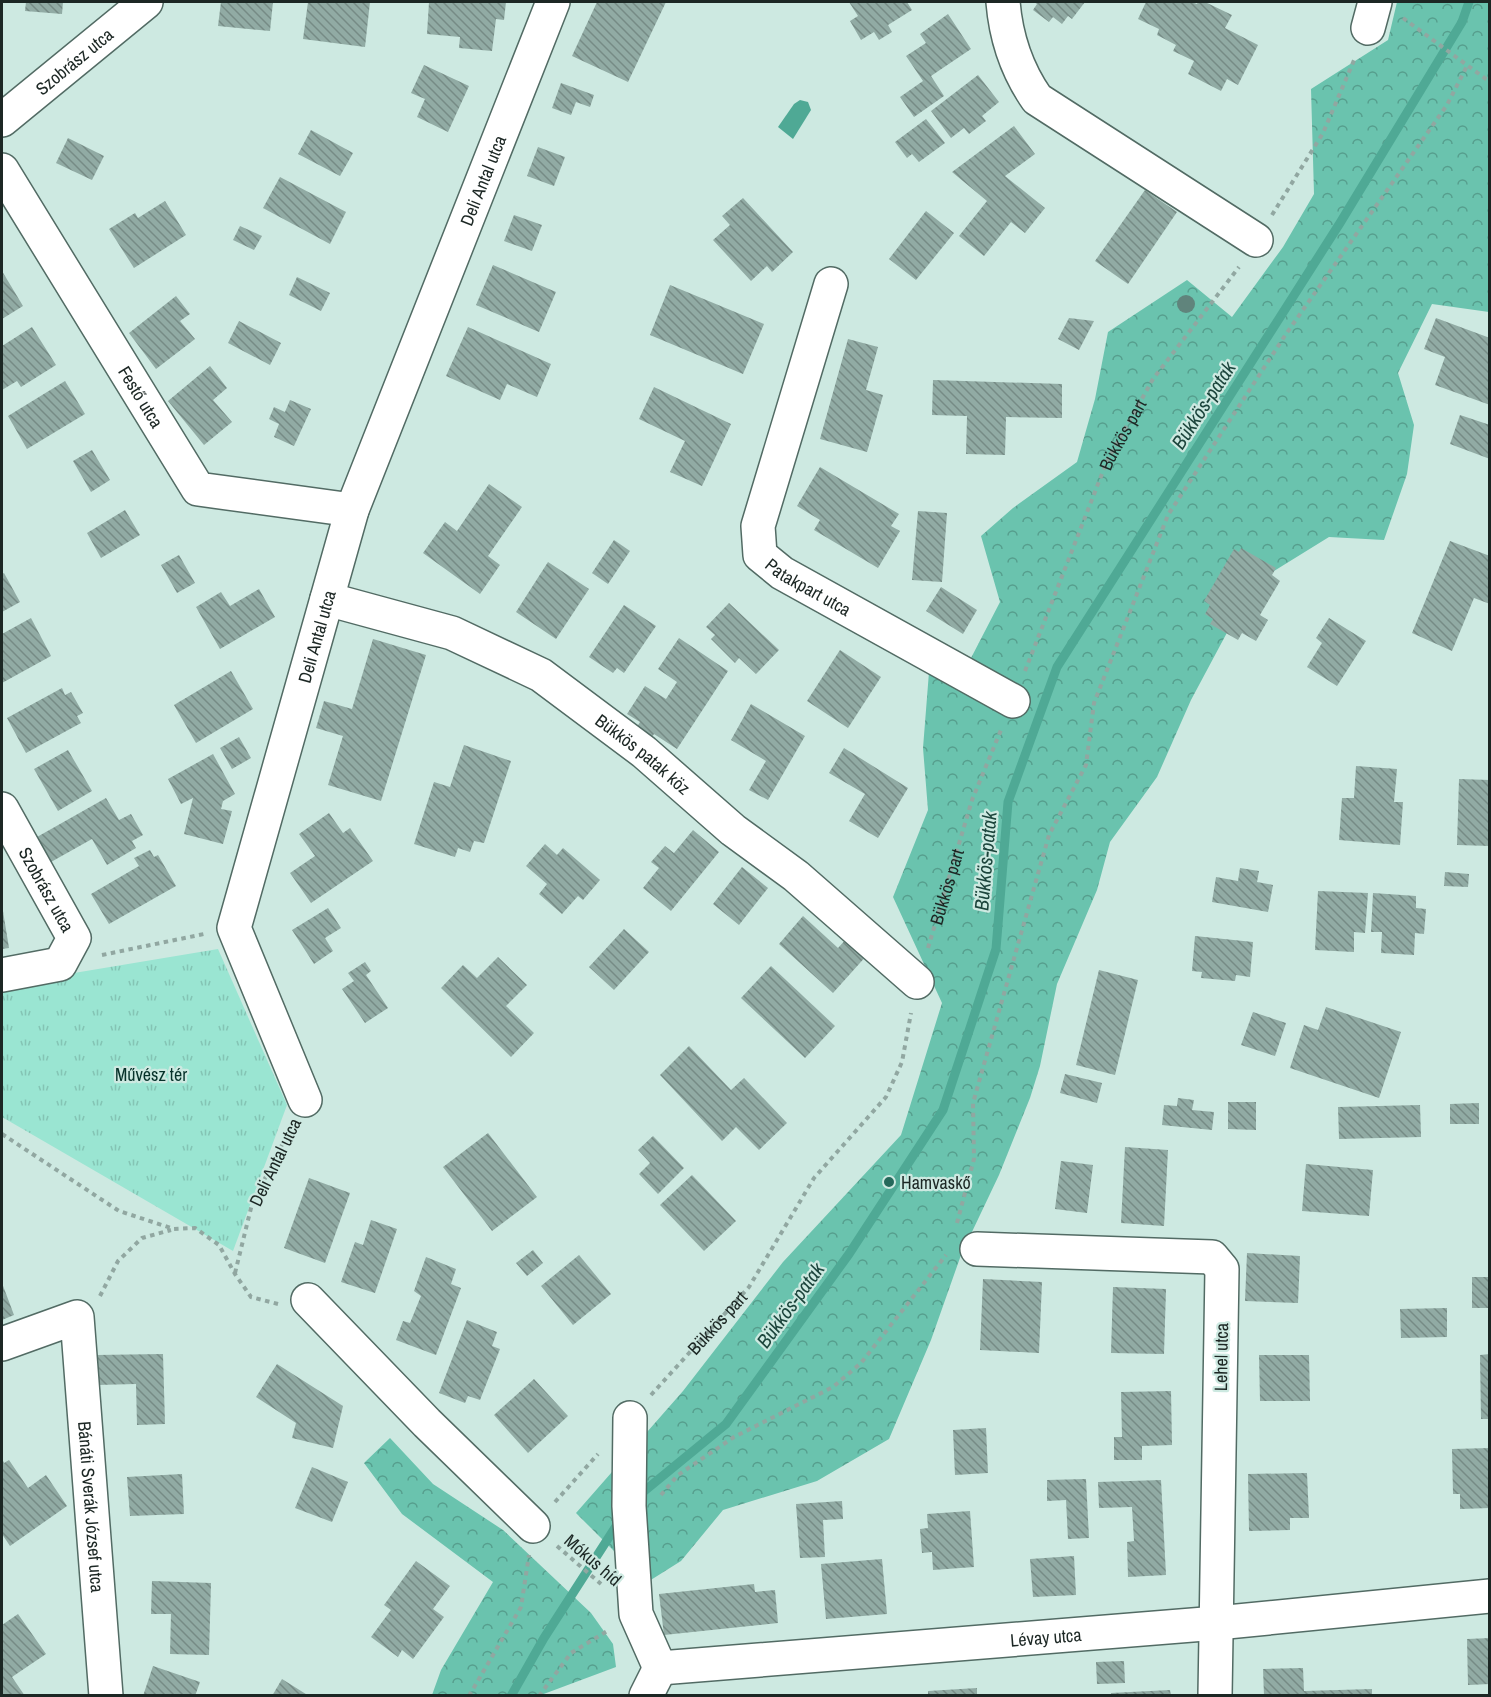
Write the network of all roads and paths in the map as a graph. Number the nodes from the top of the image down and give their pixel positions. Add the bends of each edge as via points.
1 (146, 2) edge
2 (553, 2) edge
3 (982, 2) edge
4 (994, 2) edge
5 (1003, 2) edge
6 (1371, 15) edge
7 (1420, 31) dead end
8 (1468, 64) junction
9 (1490, 82) edge
10 (2, 120) edge
11 (2, 170) edge
12 (1256, 240) junction
13 (831, 284) dead end
14 (352, 510) junction
15 (327, 599) junction
16 (1013, 701) junction
17 (2, 809) edge
18 (234, 928) junction
19 (67, 951) junction
20 (2, 975) edge
21 (917, 982) junction
22 (305, 1100) joint
23 (2, 1134) edge
24 (174, 1229) junction
25 (961, 1242) junction
26 (235, 1274) junction
27 (308, 1300) joint
28 (77, 1317) junction
29 (2, 1344) edge
30 (630, 1418) junction
31 (660, 1497) dead end
32 (533, 1526) junction
33 (1490, 1596) edge
34 (636, 1614) junction
35 (1217, 1623) junction
36 (653, 1682) edge
37 (106, 1695) edge
38 (469, 1695) edge
39 (539, 1695) edge
40 (1215, 1695) edge

1 - 10 street, Szobrász utca
2 - 14 street, Deli Antal utca
3 - 4 street
5 - 12 street via 1008,39 1021,76 1037,99
6 - 12 path, Bükkös part via 1323,133
7 - 8 path
8 - 9 path
8 - 25 path via 1447,105 1286,334 1168,515 1094,703 1086,765 1049,835 1028,908 973,1103 974,1159
11 - 14 street, Festő utca via 198,489
12 - 16 path, Bükkös part via 1153,379 1107,461
13 - 16 street, Patakpart utca via 758,526 760,555 782,573
14 - 15 street, Deli Antal utca
15 - 18 street, Deli Antal utca
15 - 21 street, Bükkös patak köz via 452,633 541,675 644,752 733,830 796,876
16 - 21 path, Bükkös part via 972,800
17 - 19 street, Szobrász utca
18 - 19 path
18 - 22 street, Deli Antal utca
19 - 20 street
21 - 30 path, Bükkös part via 902,1062 886,1097 814,1178 749,1287
22 - 26 path, Deli Antal utca via 252,1204
23 - 24 path via 119,1211
24 - 26 path via 195,1228 219,1245
24 - 28 path via 142,1238 118,1261 101,1295
25 - 31 path via 861,1363 833,1387 734,1437 678,1475
25 - 35 street, Lehel utca via 1212,1257 1222,1269
26 - 27 path via 251,1297 279,1304
27 - 32 street
28 - 29 street
28 - 37 street, Bánáti Sverák József utca
30 - 32 path, Bükkös part
30 - 34 street via 629,1506
32 - 34 path, Mókus híd
32 - 38 path via 521,1607
33 - 35 street, Lévay utca
34 - 36 street, Lévay utca
34 - 39 path via 571,1653
35 - 36 street, Lévay utca
35 - 40 street, Lehel utca

